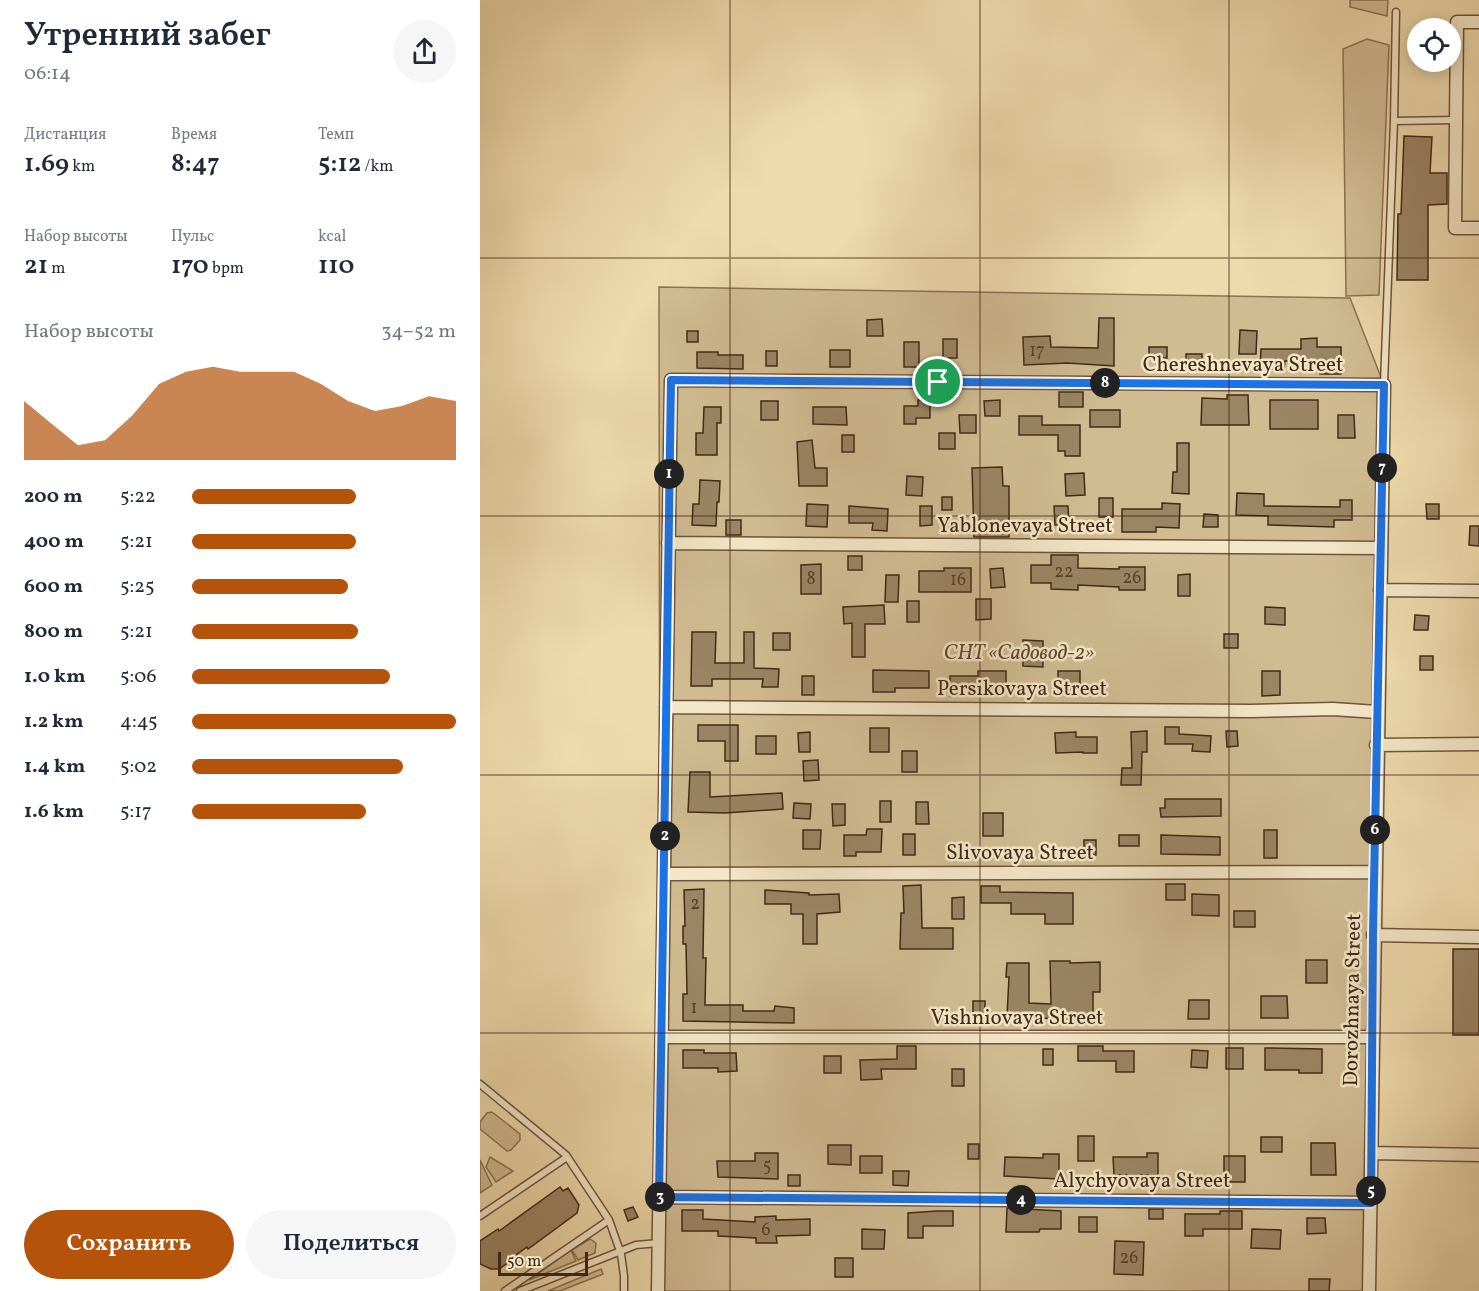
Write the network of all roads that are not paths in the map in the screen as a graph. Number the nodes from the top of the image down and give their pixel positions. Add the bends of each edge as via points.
1 (1396, 12) dead end
2 (1479, 22) edge
3 (1456, 120) junction
4 (1394, 122) junction
5 (1479, 228) edge
6 (1384, 385) junction
7 (668, 543) junction
8 (1381, 548) junction
9 (1380, 590) junction
10 (1479, 591) edge
11 (666, 707) junction
12 (1377, 712) junction
13 (1376, 744) junction
14 (1479, 744) edge
15 (1375, 872) junction
16 (665, 873) junction
17 (1373, 935) junction
18 (1479, 937) edge
19 (662, 1037) junction
20 (1372, 1037) junction
21 (480, 1083) edge
22 (1371, 1153) junction
23 (1479, 1155) edge
24 (567, 1157) junction
25 (659, 1197) junction
26 (1371, 1203) junction
27 (480, 1216) edge
28 (609, 1220) junction
29 (659, 1243) junction
30 (620, 1251) junction
31 (505, 1291) edge
32 (520, 1291) edge
33 (624, 1291) edge
34 (658, 1291) edge
35 (1369, 1291) edge

1 - 4 lane
2 - 3 street via 1457,22
3 - 4 lane
3 - 5 street via 1455,228
4 - 6 lane
6 - 7 street, Chereshnevaya Street via 671,380
6 - 8 street, Dorozhnaya Street
7 - 8 street, Yablonevaya Street
7 - 11 street
8 - 9 street, Dorozhnaya Street
9 - 10 street
9 - 12 street, Dorozhnaya Street
11 - 12 street, Persikovaya Street
11 - 16 street
12 - 13 street, Dorozhnaya Street
13 - 14 street
13 - 15 street, Dorozhnaya Street
15 - 16 street, Slivovaya Street
15 - 17 street, Dorozhnaya Street
16 - 19 street
17 - 18 street
17 - 20 street, Dorozhnaya Street
19 - 20 street, Vishniovaya Street
19 - 25 street
20 - 22 street, Dorozhnaya Street
21 - 24 lane
22 - 23 street
22 - 26 street, Dorozhnaya Street
24 - 27 lane
24 - 28 lane
25 - 26 street, Alychyovaya Street
25 - 29 street
26 - 35 street, Dorozhnaya Street
28 - 30 lane
28 - 31 lane
29 - 30 lane via 642,1243
29 - 34 street
30 - 32 lane
30 - 33 lane

